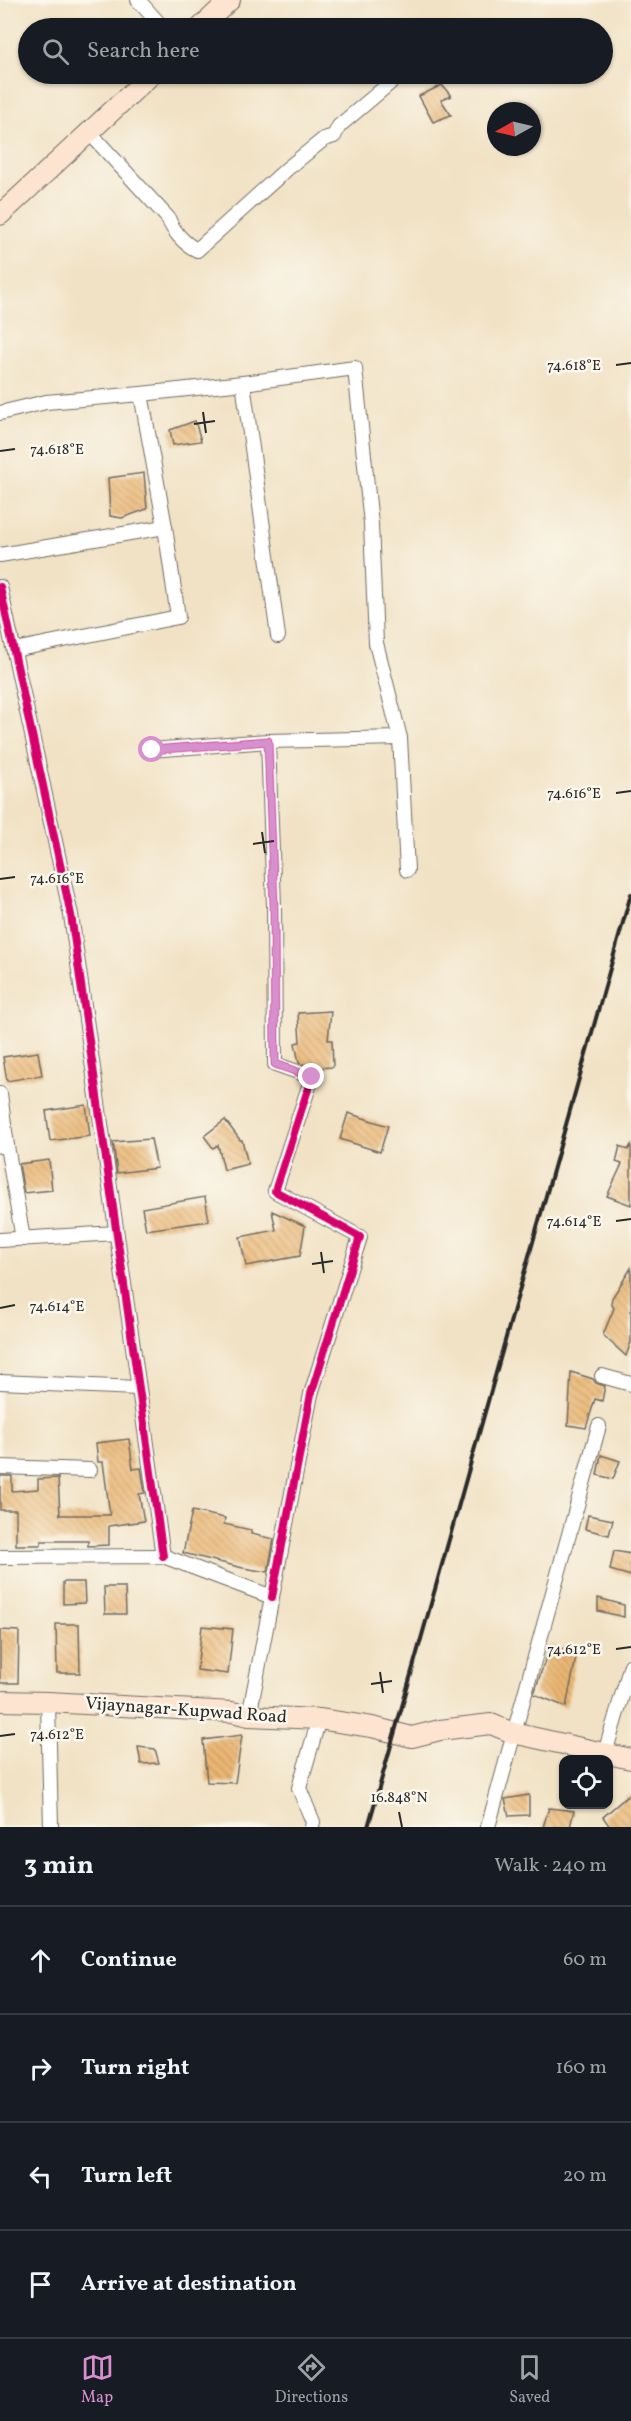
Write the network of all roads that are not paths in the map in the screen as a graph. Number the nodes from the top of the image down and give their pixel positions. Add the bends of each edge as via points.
1 (138, 0) edge
2 (230, 0) edge
3 (154, 18) edge
4 (211, 18) edge
5 (141, 84) edge
6 (390, 84) dead end
7 (89, 132) junction
8 (0, 215) edge
9 (243, 383) junction
10 (141, 394) junction
11 (0, 412) edge
12 (165, 527) junction
13 (0, 555) edge
14 (0, 587) edge
15 (278, 636) dead end
16 (14, 650) junction
17 (400, 738) junction
18 (268, 741) junction
19 (152, 750) dead end
20 (407, 870) dead end
21 (0, 1094) edge
22 (4, 1146) edge
23 (116, 1233) junction
24 (23, 1239) junction
25 (0, 1240) edge
26 (602, 1376) dead end
27 (0, 1382) edge
28 (631, 1384) edge
29 (138, 1388) junction
30 (599, 1426) dead end
31 (0, 1467) edge
32 (90, 1470) dead end
33 (162, 1556) junction
34 (0, 1557) edge
35 (272, 1597) junction
36 (631, 1665) edge
37 (0, 1701) edge
38 (48, 1701) junction
39 (249, 1716) junction
40 (319, 1719) junction
41 (513, 1733) junction
42 (605, 1753) junction
43 (631, 1759) edge
44 (51, 1827) edge
45 (312, 1827) edge
46 (488, 1827) edge

1 - 3 street
2 - 4 street
5 - 7 street
6 - 7 street via 339,126 334,136 297,160 197,250 172,228 168,218
7 - 8 street
9 - 10 street
9 - 15 street
9 - 17 street via 355,368 371,524 376,643
10 - 11 street via 46,402
10 - 12 street
12 - 13 street
12 - 16 street via 178,617
14 - 16 street
16 - 23 street via 71,915
17 - 18 street
17 - 20 street
18 - 19 street
18 - 35 street via 275,1064 312,1077 275,1191 360,1237 311,1394
21 - 22 street
22 - 24 street
23 - 24 street
23 - 29 street
24 - 25 street
26 - 28 street
27 - 29 street
29 - 33 street
30 - 41 street
31 - 32 street
33 - 34 street
33 - 35 street
35 - 39 street
36 - 42 street
37 - 38 street, Vijaynagar-Kupwad Road
38 - 39 street, Vijaynagar-Kupwad Road
38 - 44 street
39 - 40 street, Vijaynagar-Kupwad Road
40 - 41 street, Vijaynagar-Kupwad Road via 412,1737 491,1725
40 - 45 street via 299,1788
41 - 42 street
41 - 46 street
42 - 43 street

